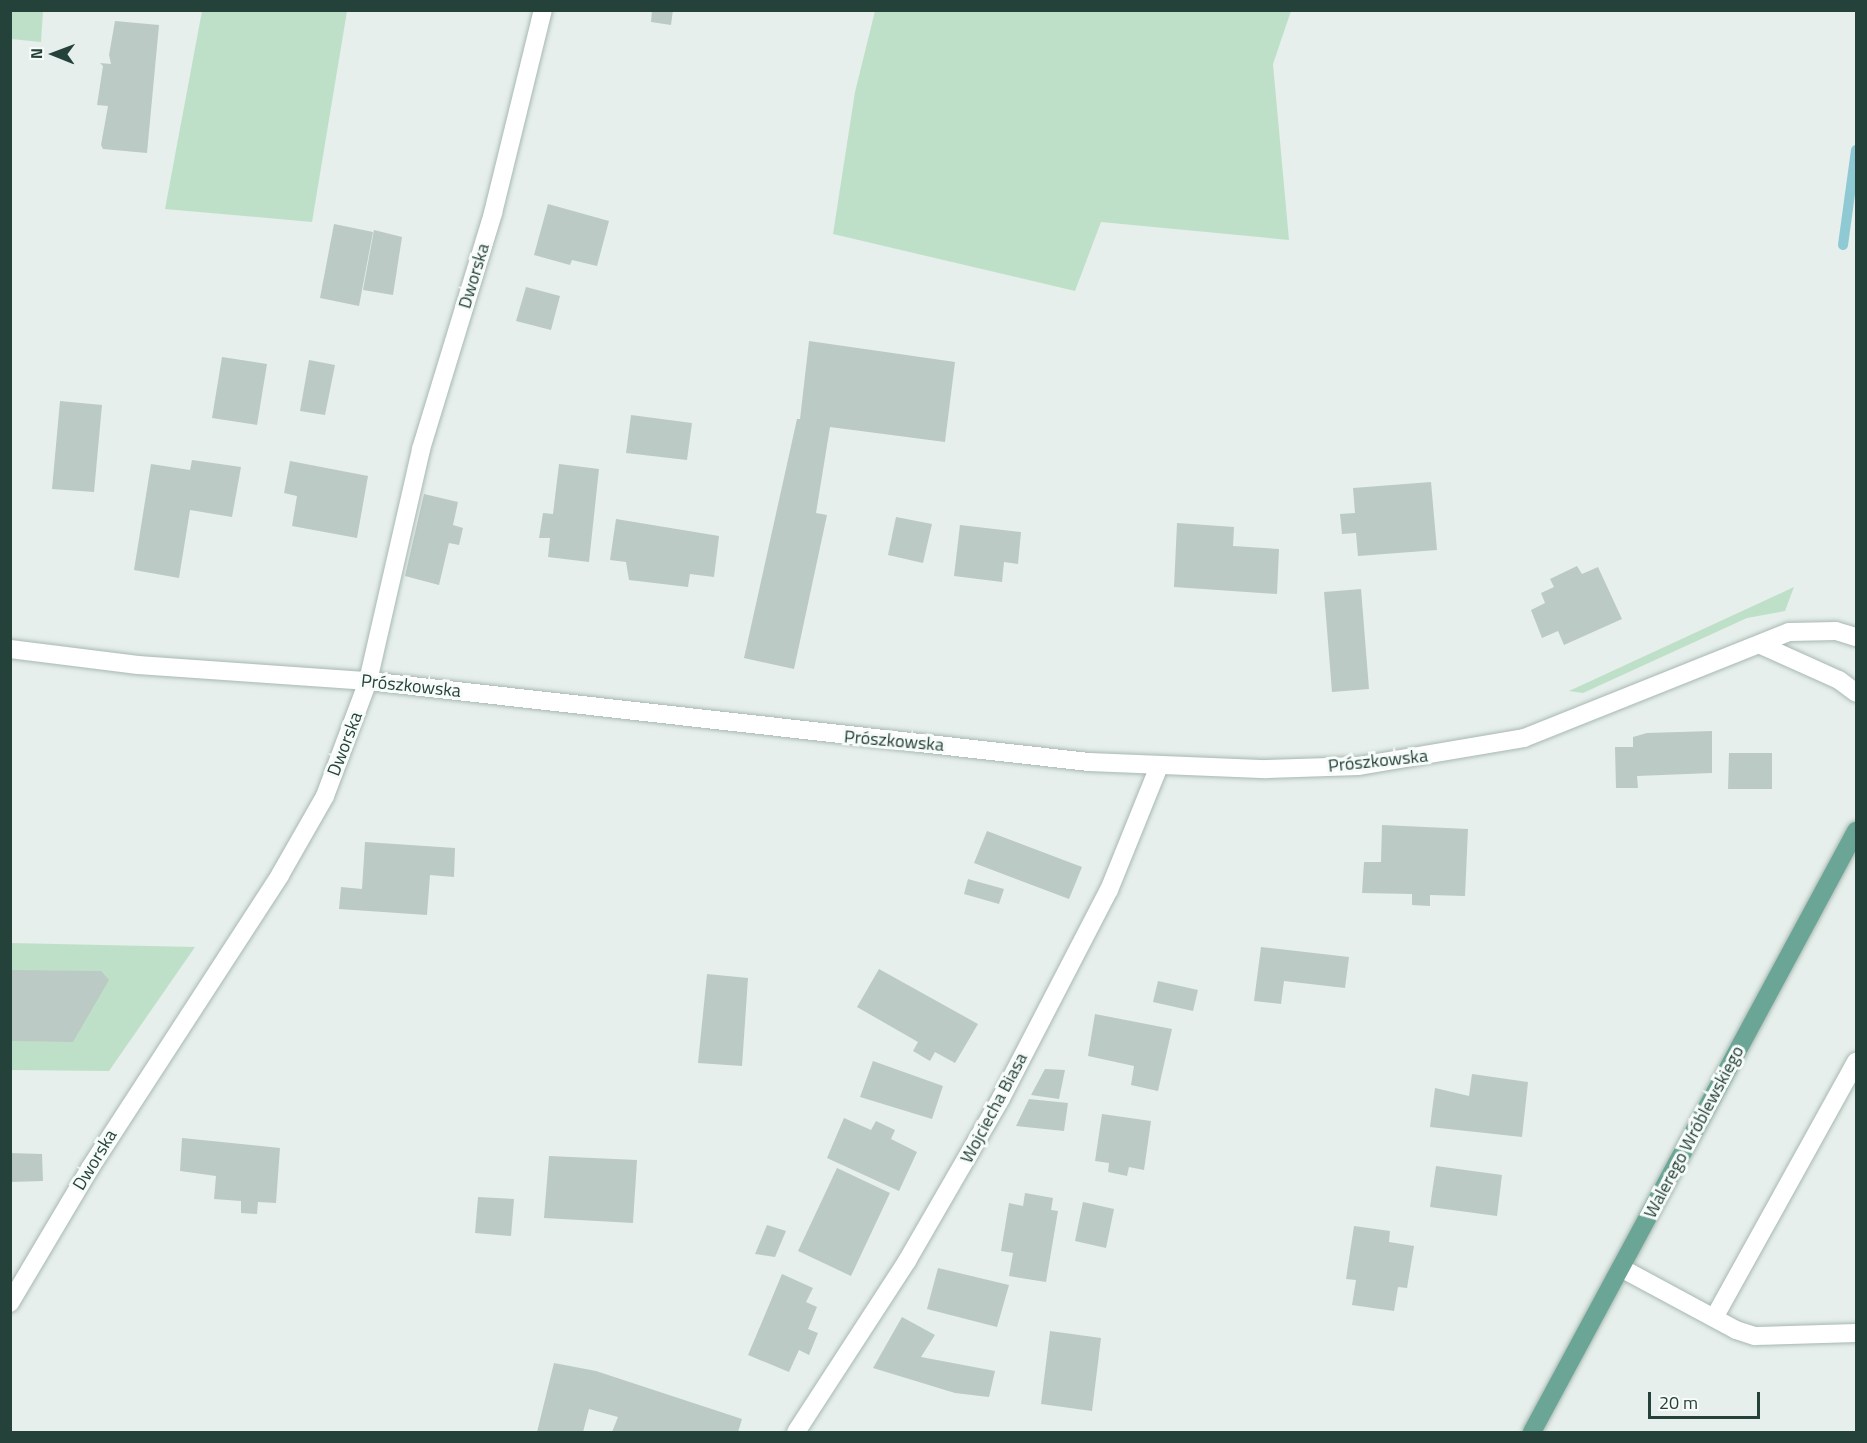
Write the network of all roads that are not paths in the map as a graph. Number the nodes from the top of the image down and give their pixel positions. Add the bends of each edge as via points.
1 (543, 10) edge
2 (1857, 637) edge
3 (1761, 645) junction
4 (10, 649) edge
5 (368, 681) junction
6 (1857, 693) edge
7 (1159, 766) junction
8 (1857, 831) edge
9 (1855, 1067) edge
10 (1621, 1268) junction
11 (10, 1303) edge
12 (1714, 1318) junction
13 (1857, 1333) edge
14 (796, 1432) edge
15 (1532, 1432) edge

1 - 5 street, Dworska via 493,213 421,448
2 - 3 street, Prószkowska via 1808,629 1789,632
3 - 6 street via 1839,680
3 - 7 street, Prószkowska via 1719,658 1524,738 1472,749 1359,766
4 - 5 street, Prószkowska via 138,665
5 - 7 street, Prószkowska via 808,733
5 - 11 street, Dworska via 325,796 285,865 90,1168
7 - 14 street, Wojciecha Biasa via 1109,890 1001,1098 908,1261
8 - 10 main road, Walerego Wróblewskiego
9 - 12 street
10 - 12 street
10 - 15 main road, Walerego Wróblewskiego
12 - 13 street via 1755,1336

